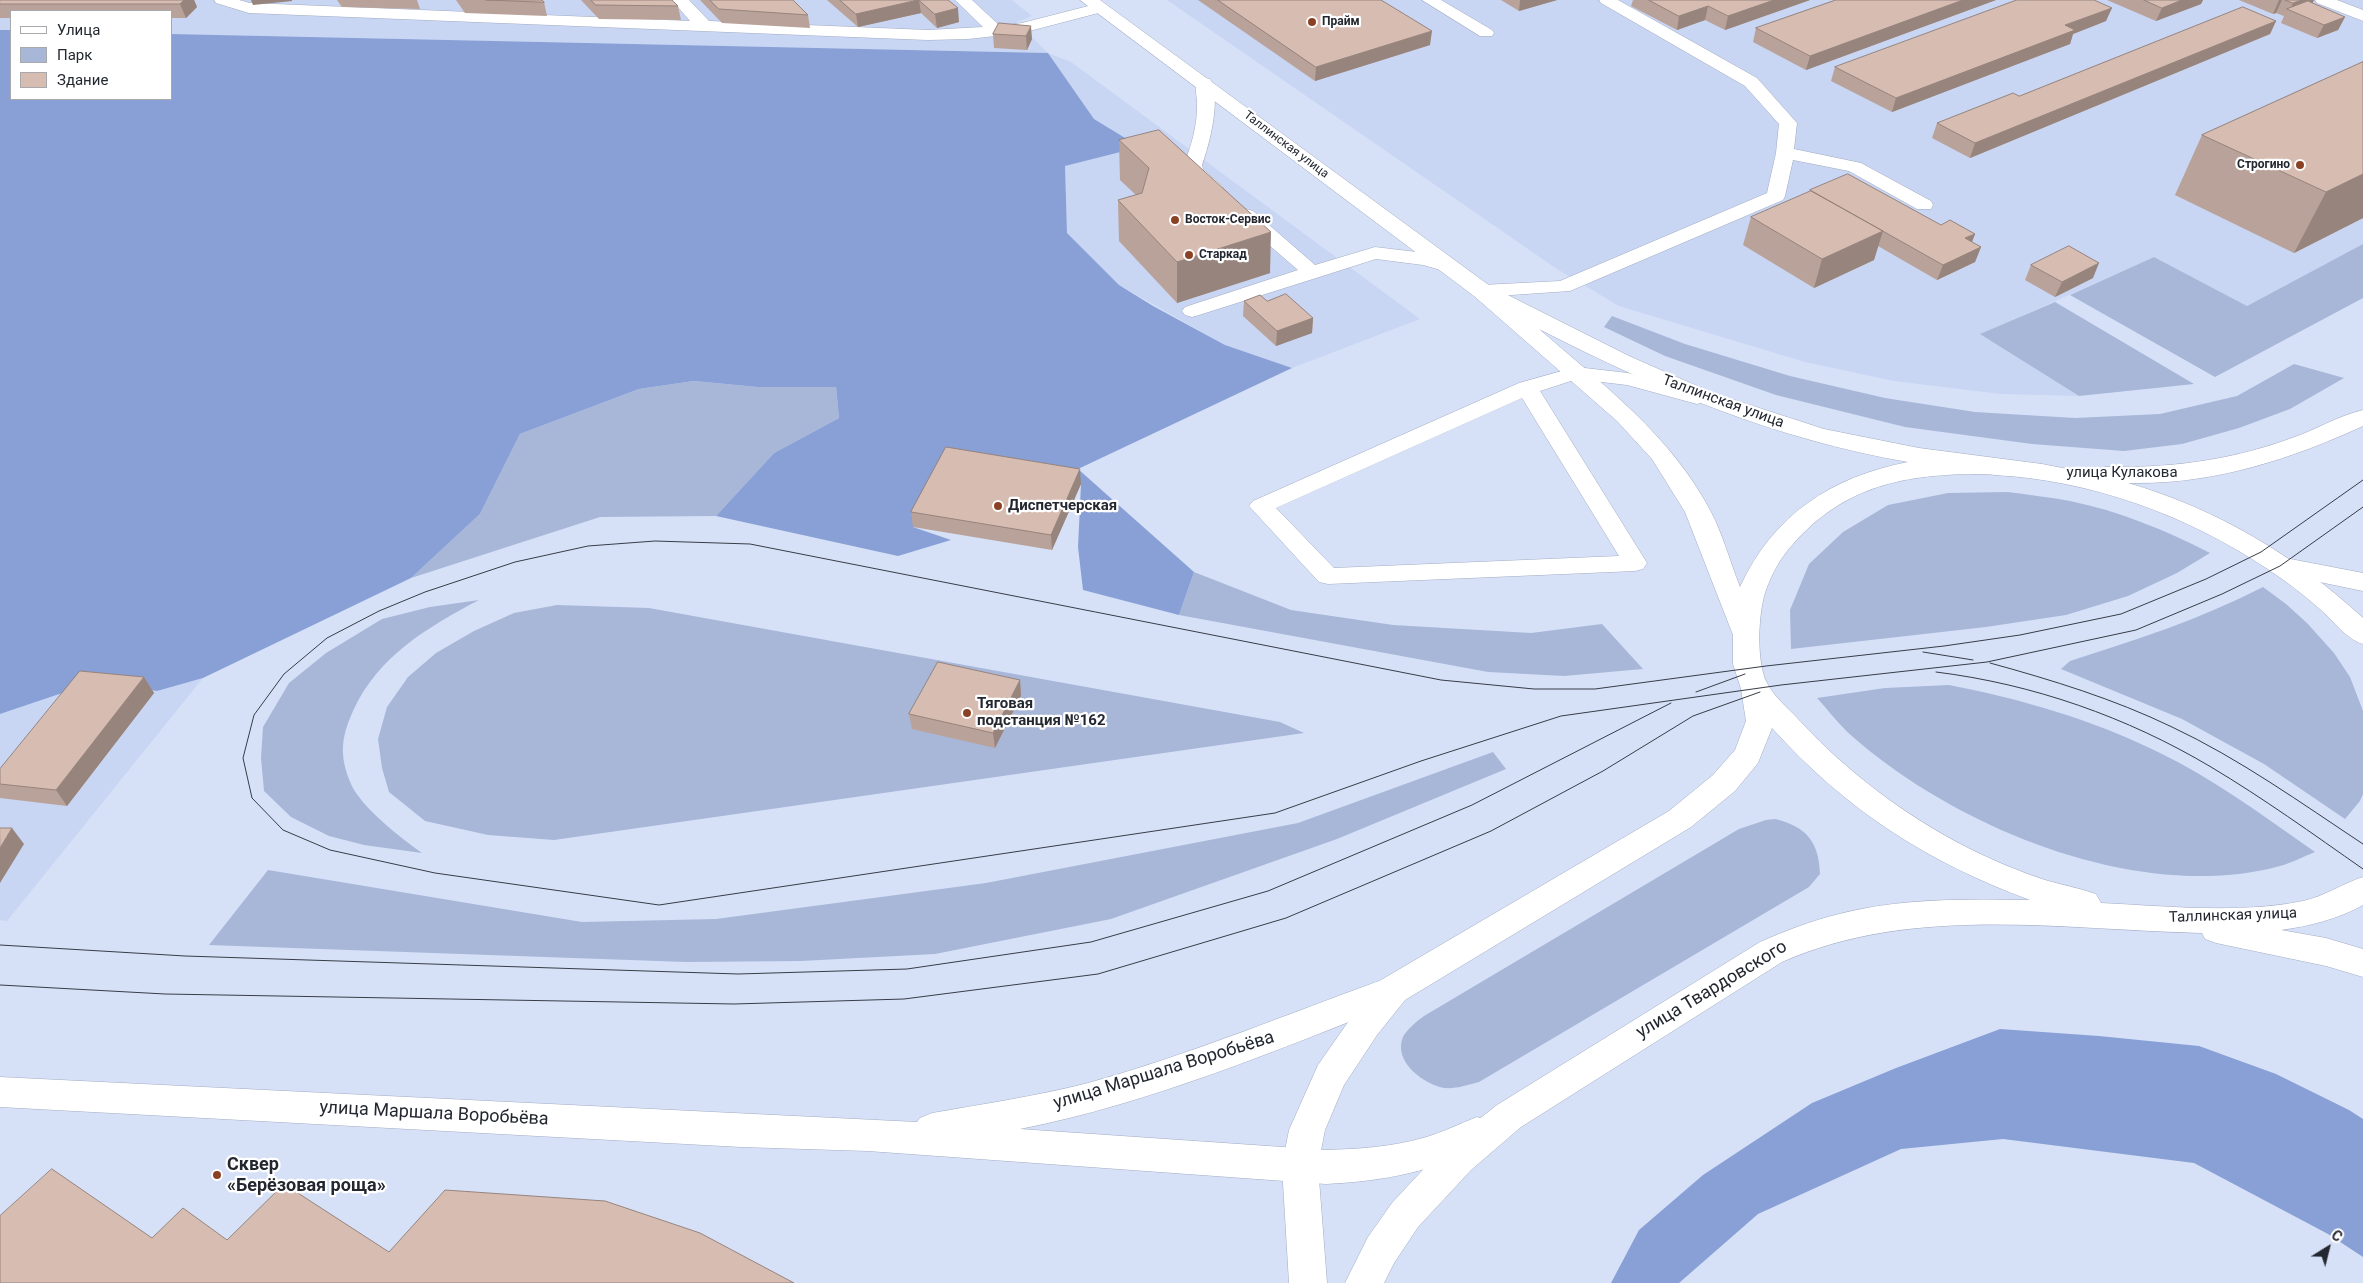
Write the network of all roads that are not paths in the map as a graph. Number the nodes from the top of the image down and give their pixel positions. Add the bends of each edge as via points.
1 (222, 0) edge
2 (437, 0) edge
3 (680, 0) edge
4 (963, 0) edge
5 (1430, 0) edge
6 (1607, 0) edge
7 (2323, 0) edge
8 (1095, 4) edge
9 (318, 6) edge
10 (567, 7) dead end
11 (448, 16) junction
12 (2363, 16) edge
13 (578, 21) junction
14 (704, 26) junction
15 (996, 31) junction
16 (1486, 33) dead end
17 (1204, 83) junction
18 (1785, 153) junction
19 (1924, 205) dead end
20 (1448, 266) junction
21 (1312, 272) junction
22 (1482, 291) junction
23 (1192, 311) dead end
24 (1576, 373) junction
25 (1527, 388) junction
26 (1709, 400) junction
27 (2363, 417) edge
28 (1980, 466) junction
29 (2051, 472) junction
30 (2280, 566) junction
31 (2363, 582) edge
32 (2363, 634) edge
33 (1746, 637) junction
34 (1755, 689) junction
35 (2363, 890) edge
36 (2158, 919) junction
37 (2363, 962) edge
38 (1394, 990) junction
39 (0, 1092) edge
40 (1509, 1116) junction
41 (868, 1135) junction
42 (1300, 1166) junction
43 (1308, 1283) edge
44 (1364, 1283) edge

1 - 9 lane via 249,8
2 - 11 lane
3 - 14 lane
4 - 15 lane
5 - 16 lane
6 - 18 lane via 1751,82 1788,123
7 - 12 lane
8 - 15 lane via 1022,28
8 - 17 main road, Таллинская улица
9 - 11 lane
10 - 13 lane
11 - 13 lane
13 - 14 lane
14 - 15 lane via 928,35
17 - 20 main road, Таллинская улица
17 - 21 lane via 1206,107 1202,140 1193,165 1195,171
18 - 19 lane via 1855,168
18 - 22 lane via 1776,196 1563,287
20 - 21 lane via 1426,259 1375,253
20 - 22 main road, Таллинская улица
21 - 23 lane
22 - 24 main road, Таллинская улица
22 - 26 main road, Таллинская улица via 1625,364
24 - 25 lane
24 - 26 lane via 1628,379
24 - 33 main road, Таллинская улица via 1646,436 1674,471 1698,512
25 - 25 lane via 1296,490 1261,506 1328,576 1635,563
26 - 28 main road, Таллинская улица via 1848,442
27 - 29 main road, улица Кулакова via 2308,443 2250,462 2198,472 2128,476
28 - 29 main road, Таллинская улица
28 - 33 main road, Таллинская улица via 1904,470 1857,484 1810,512 1769,554 1751,591
29 - 30 main road, Таллинская улица via 2114,487 2192,516 2261,552
30 - 31 main road
30 - 32 main road, Таллинская улица via 2332,603
33 - 34 main road, Таллинская улица via 1748,669
34 - 36 main road, Таллинская улица via 1798,740 1845,783 1906,827 1977,866 2057,897
34 - 38 main road via 1760,721 1748,755 1724,783 1680,819
35 - 36 main road, Таллинская улица via 2322,910 2287,918
36 - 37 main road, Таллинская улица
36 - 40 main road, улица Твардовского via 2060,914 1948,914 1885,918 1825,929 1771,952
38 - 41 main road, улица Маршала Воробьёва via 1240,1050 1088,1098 986,1120
38 - 42 main road via 1330,1076 1307,1130
39 - 41 main road, улица Маршала Воробьёва
40 - 42 main road, улица Маршала Воробьёва via 1452,1145 1411,1159 1353,1166
40 - 44 main road, улица Твардовского via 1458,1158 1405,1215
41 - 42 main road, улица Маршала Воробьёва
42 - 43 main road

